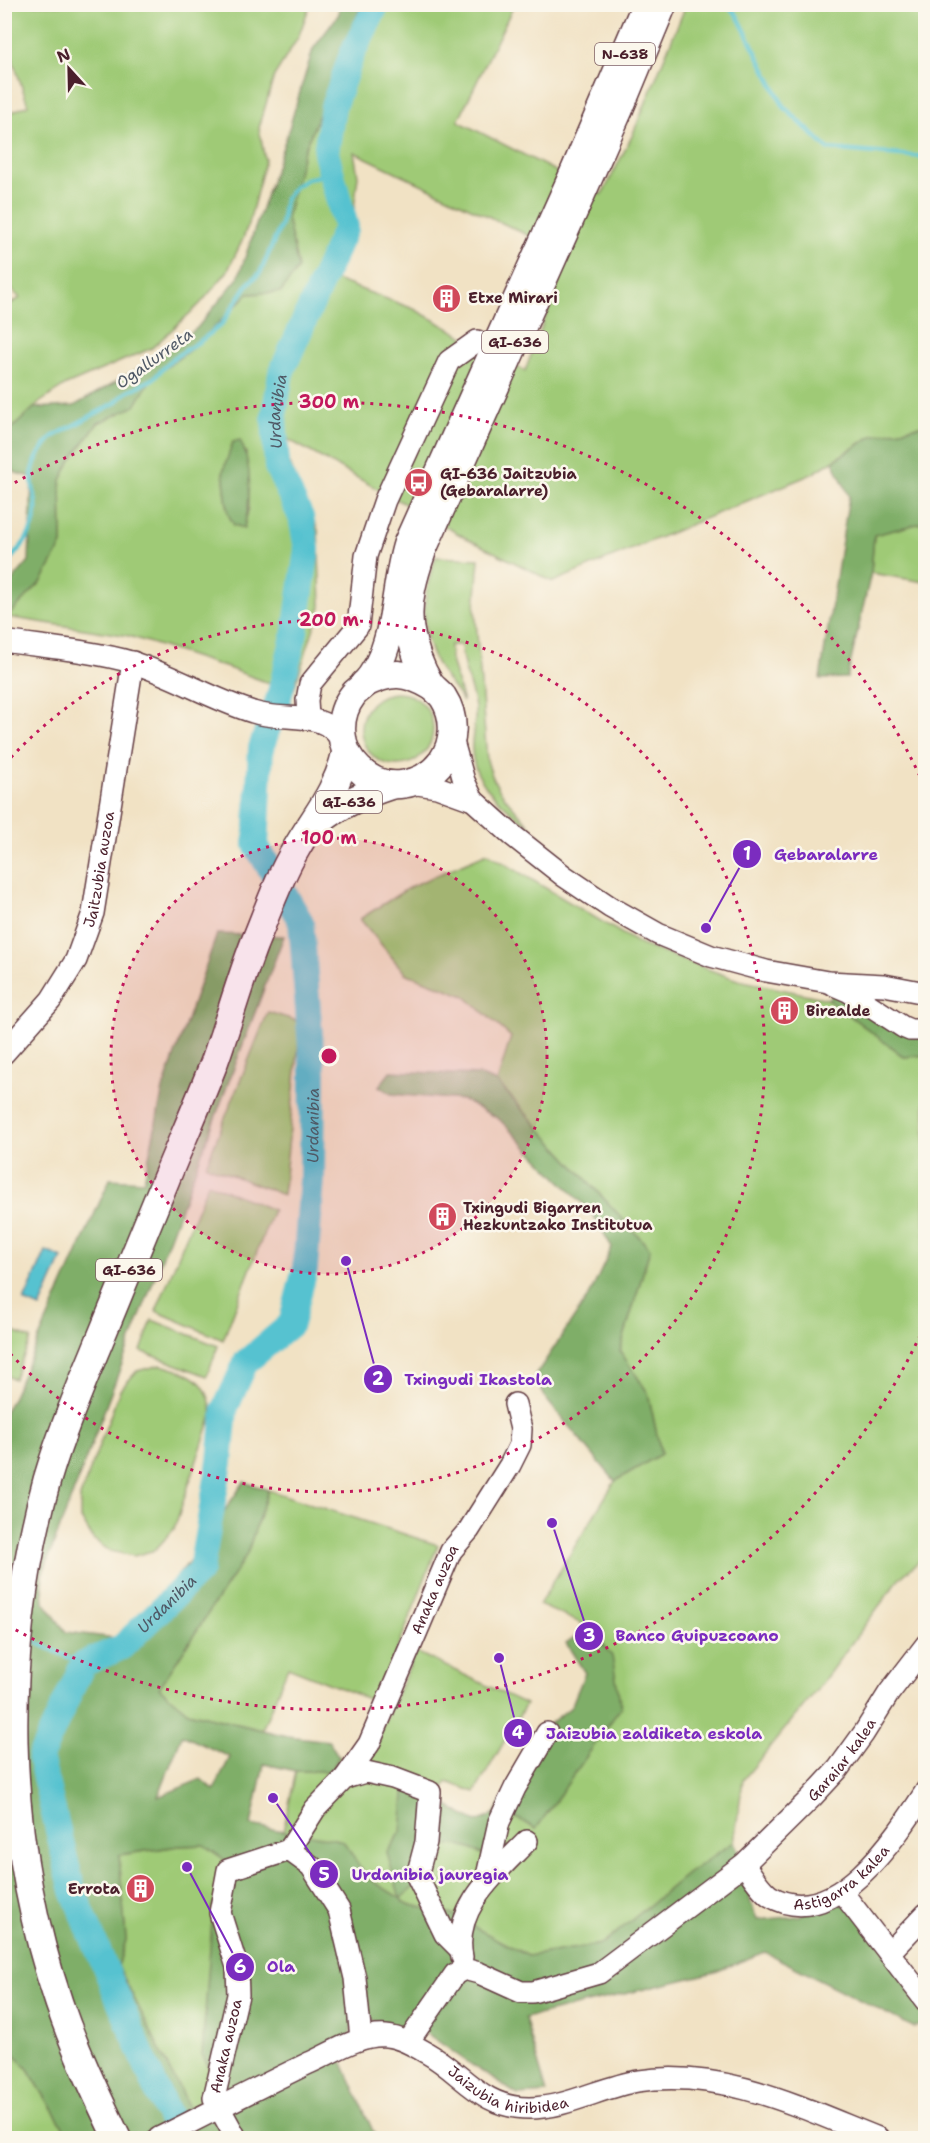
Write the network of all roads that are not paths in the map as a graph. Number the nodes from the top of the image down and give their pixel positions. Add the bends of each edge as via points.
1 (639, 4) edge
2 (646, 4) edge
3 (663, 4) edge
4 (604, 103) junction
5 (477, 340) dead end
6 (4, 641) edge
7 (133, 662) junction
8 (364, 684) junction
9 (431, 686) junction
10 (345, 708) junction
11 (307, 718) junction
12 (452, 738) junction
13 (344, 748) junction
14 (401, 784) junction
15 (473, 800) junction
16 (311, 828) junction
17 (828, 982) junction
18 (884, 985) junction
19 (926, 993) edge
20 (892, 1020) junction
21 (926, 1030) edge
22 (4, 1053) edge
23 (515, 1404) dead end
24 (926, 1645) edge
25 (547, 1733) dead end
26 (345, 1778) junction
27 (926, 1791) edge
28 (527, 1841) dead end
29 (289, 1850) junction
30 (744, 1864) junction
31 (485, 1885) junction
32 (843, 1892) junction
33 (926, 1914) edge
34 (888, 1953) junction
35 (462, 1959) junction
36 (926, 2001) edge
37 (361, 2039) junction
38 (408, 2042) junction
39 (220, 2108) junction
40 (117, 2139) edge
41 (159, 2139) edge
42 (236, 2139) edge
43 (878, 2139) edge

1 - 4 main road, GI-636
2 - 4 main road, N-638
3 - 9 main road, GI-636 via 414,572 409,598 410,628
4 - 8 main road, GI-636 via 407,544 387,644
5 - 11 street via 449,361 385,500 366,556 358,626 310,684
6 - 7 street
7 - 11 street via 255,713
7 - 22 street, Jaitzubia auzoa via 93,913 76,960 51,1000
8 - 9 main road via 380,676 398,674 416,677
8 - 10 main road, GI-636
9 - 12 main road, GI-636 via 449,710
10 - 11 street via 331,717
10 - 13 main road, GI-636
11 - 13 street via 331,728
12 - 14 main road, GI-636 via 437,768 425,777
12 - 15 street
13 - 14 main road, GI-636 via 364,775 377,782
13 - 16 main road, GI-636 via 336,785
14 - 15 street via 437,787
14 - 16 main road, GI-636 via 341,806
15 - 17 street via 564,876 658,934 711,956
16 - 40 main road, GI-636 via 289,862 268,911 214,1063 70,1411 48,1478 24,1581 13,1691 14,1775 24,1864 59,2003
17 - 18 street
17 - 20 street
18 - 19 street
18 - 20 street via 884,1002
20 - 21 street via 910,1030
23 - 26 street, Anaka auzoa via 521,1429 510,1465 451,1551 380,1721
24 - 30 street, Garaiar kalea via 838,1769
25 - 31 street via 500,1821
26 - 29 street, Anaka auzoa via 315,1809
26 - 35 street via 366,1772 430,1792 426,1842 417,1876 445,1934
27 - 32 street, Astigarra kalea via 877,1858
28 - 31 street
29 - 37 street via 311,1866 339,1910 355,1978
29 - 39 street, Anaka auzoa via 228,1870 220,1912 237,1967 238,1995 214,2098
30 - 32 street, Astigarra kalea via 768,1895 790,1905 818,1903
30 - 35 street via 598,1973 521,1992 479,1973
31 - 35 street via 465,1914
32 - 34 street
33 - 34 street
34 - 36 street
35 - 38 street
37 - 38 street, Jaizubia hiribidea via 385,2036
37 - 39 street, Jaizubia hiribidea
38 - 43 street, Jaizubia hiribidea via 437,2059 477,2092 504,2104 550,2107 638,2081 697,2079 760,2092
39 - 41 street, Jaizubia hiribidea
39 - 42 street

